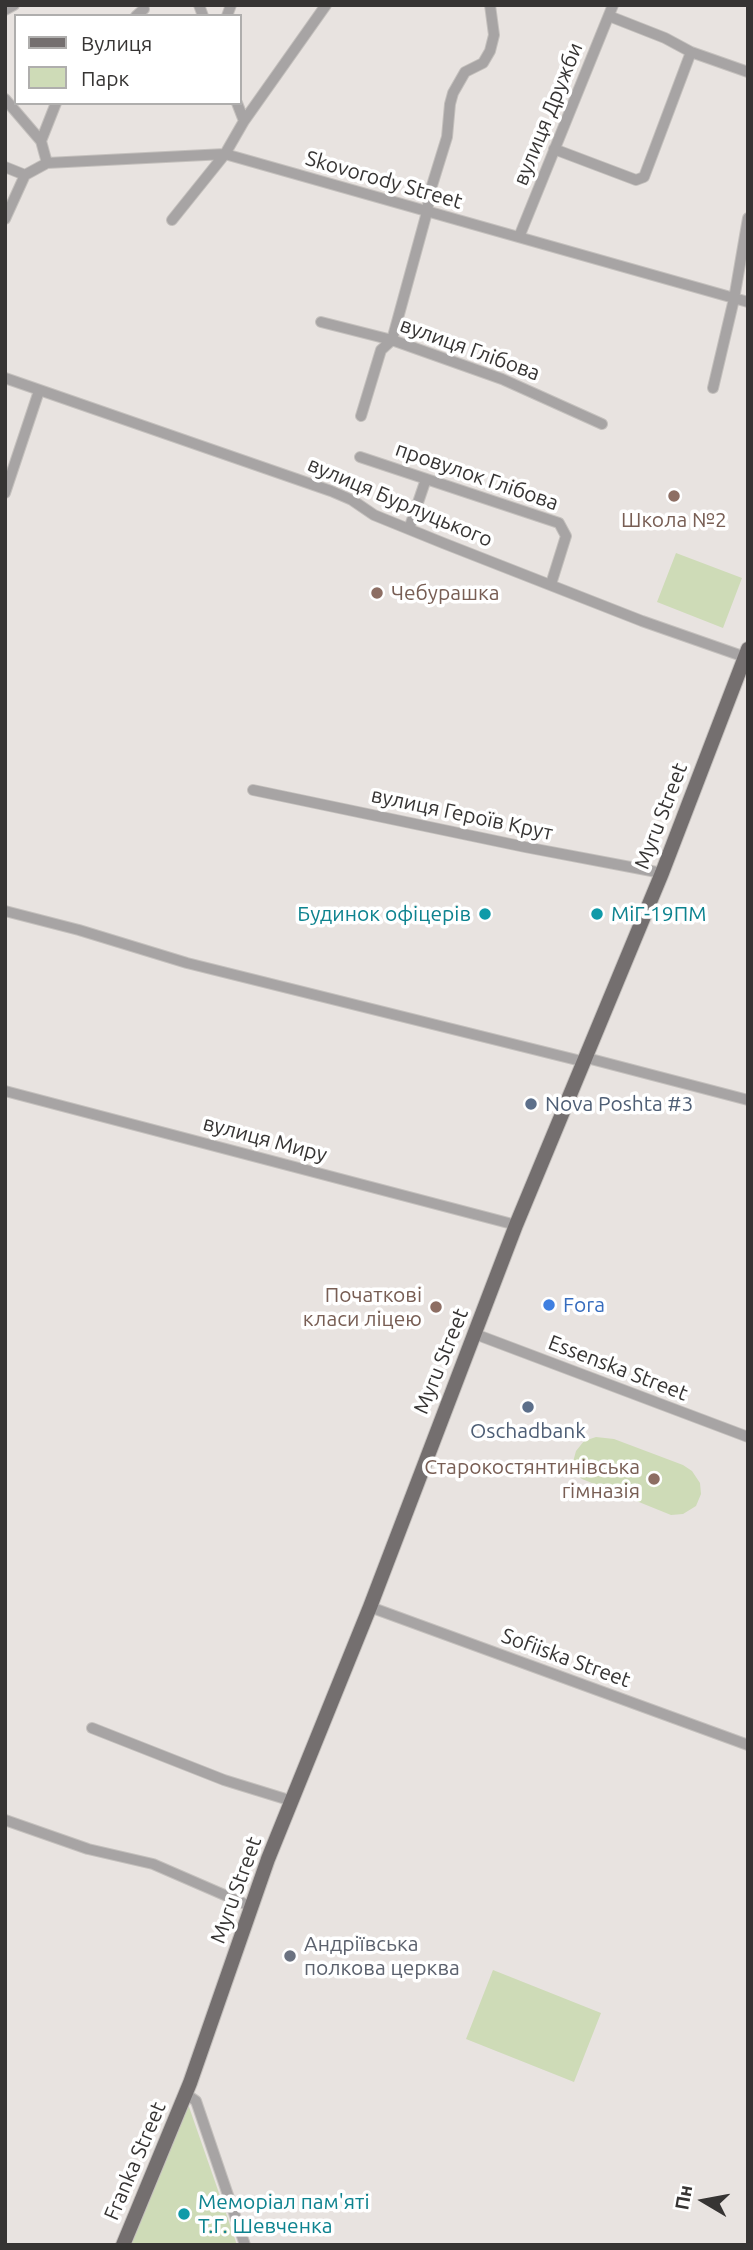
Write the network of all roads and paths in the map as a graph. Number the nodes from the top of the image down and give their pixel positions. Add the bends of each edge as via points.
1 (14, 5) edge
2 (326, 5) edge
3 (489, 5) edge
4 (5, 10) edge
5 (611, 10) edge
6 (691, 52) junction
7 (748, 72) edge
8 (5, 99) edge
9 (55, 105) edge
10 (238, 105) edge
11 (244, 121) junction
12 (41, 141) junction
13 (554, 149) junction
14 (225, 154) junction
15 (47, 163) junction
16 (5, 167) edge
17 (25, 175) junction
18 (427, 212) junction
19 (748, 218) edge
20 (5, 219) edge
21 (172, 220) dead end
22 (519, 237) junction
23 (734, 299) junction
24 (748, 302) edge
25 (321, 322) dead end
26 (392, 340) junction
27 (5, 378) edge
28 (713, 388) dead end
29 (39, 391) junction
30 (361, 416) dead end
31 (602, 424) dead end
32 (360, 457) dead end
33 (426, 479) junction
34 (5, 493) edge
35 (409, 529) junction
36 (551, 584) junction
37 (746, 653) edge
38 (253, 790) dead end
39 (663, 873) junction
40 (5, 911) edge
41 (586, 1060) junction
42 (5, 1091) edge
43 (748, 1100) edge
44 (516, 1225) junction
45 (475, 1334) junction
46 (748, 1437) edge
47 (370, 1606) junction
48 (92, 1728) dead end
49 (748, 1745) edge
50 (292, 1801) junction
51 (5, 1820) edge
52 (252, 1907) junction
53 (186, 2094) junction
54 (123, 2245) edge
55 (245, 2245) edge

1 - 4 street
2 - 11 street
3 - 18 street via 494,35 490,51 483,63 465,72 453,93 447,137
5 - 6 street
5 - 13 street, вулиця Дружби
6 - 7 street
6 - 13 street via 644,177 636,180
8 - 12 street
9 - 12 street
10 - 11 street
11 - 14 street
12 - 15 street
13 - 22 street, вулиця Дружби
14 - 15 street, Skovorody Street
14 - 18 street, Skovorody Street
14 - 21 street
15 - 17 street, Skovorody Street
16 - 17 street
17 - 20 street
18 - 22 street, Skovorody Street
18 - 26 street
19 - 23 street
22 - 23 street, Skovorody Street
23 - 24 street, Skovorody Street
23 - 28 street
25 - 26 street, вулиця Глібова
26 - 30 street via 381,351
26 - 31 street, вулиця Глібова via 502,379
27 - 29 street, вулиця Бурлуцького
29 - 34 street
29 - 35 street, вулиця Бурлуцького via 331,491
32 - 33 street, провулок Глібова
33 - 35 street
33 - 36 street, провулок Глібова via 559,523 566,536
35 - 36 street, вулиця Бурлуцького
36 - 37 street, вулиця Бурлуцького via 642,621
37 - 39 main road, Myru Street
38 - 39 street, вулиця Героїв Крут
39 - 41 main road, Myru Street
40 - 41 street via 187,963
41 - 43 street
41 - 44 main road, Myru Street
42 - 44 street, вулиця Миру
44 - 45 main road, Myru Street
45 - 46 street, Essenska Street
45 - 47 main road, Myru Street
47 - 49 street, Sofiiska Street
47 - 50 main road, Myru Street
48 - 50 street via 223,1780
50 - 52 main road, Myru Street
51 - 52 street via 88,1849 153,1864
52 - 53 main road, Myru Street
53 - 54 main road, Franka Street
53 - 55 street via 196,2101

